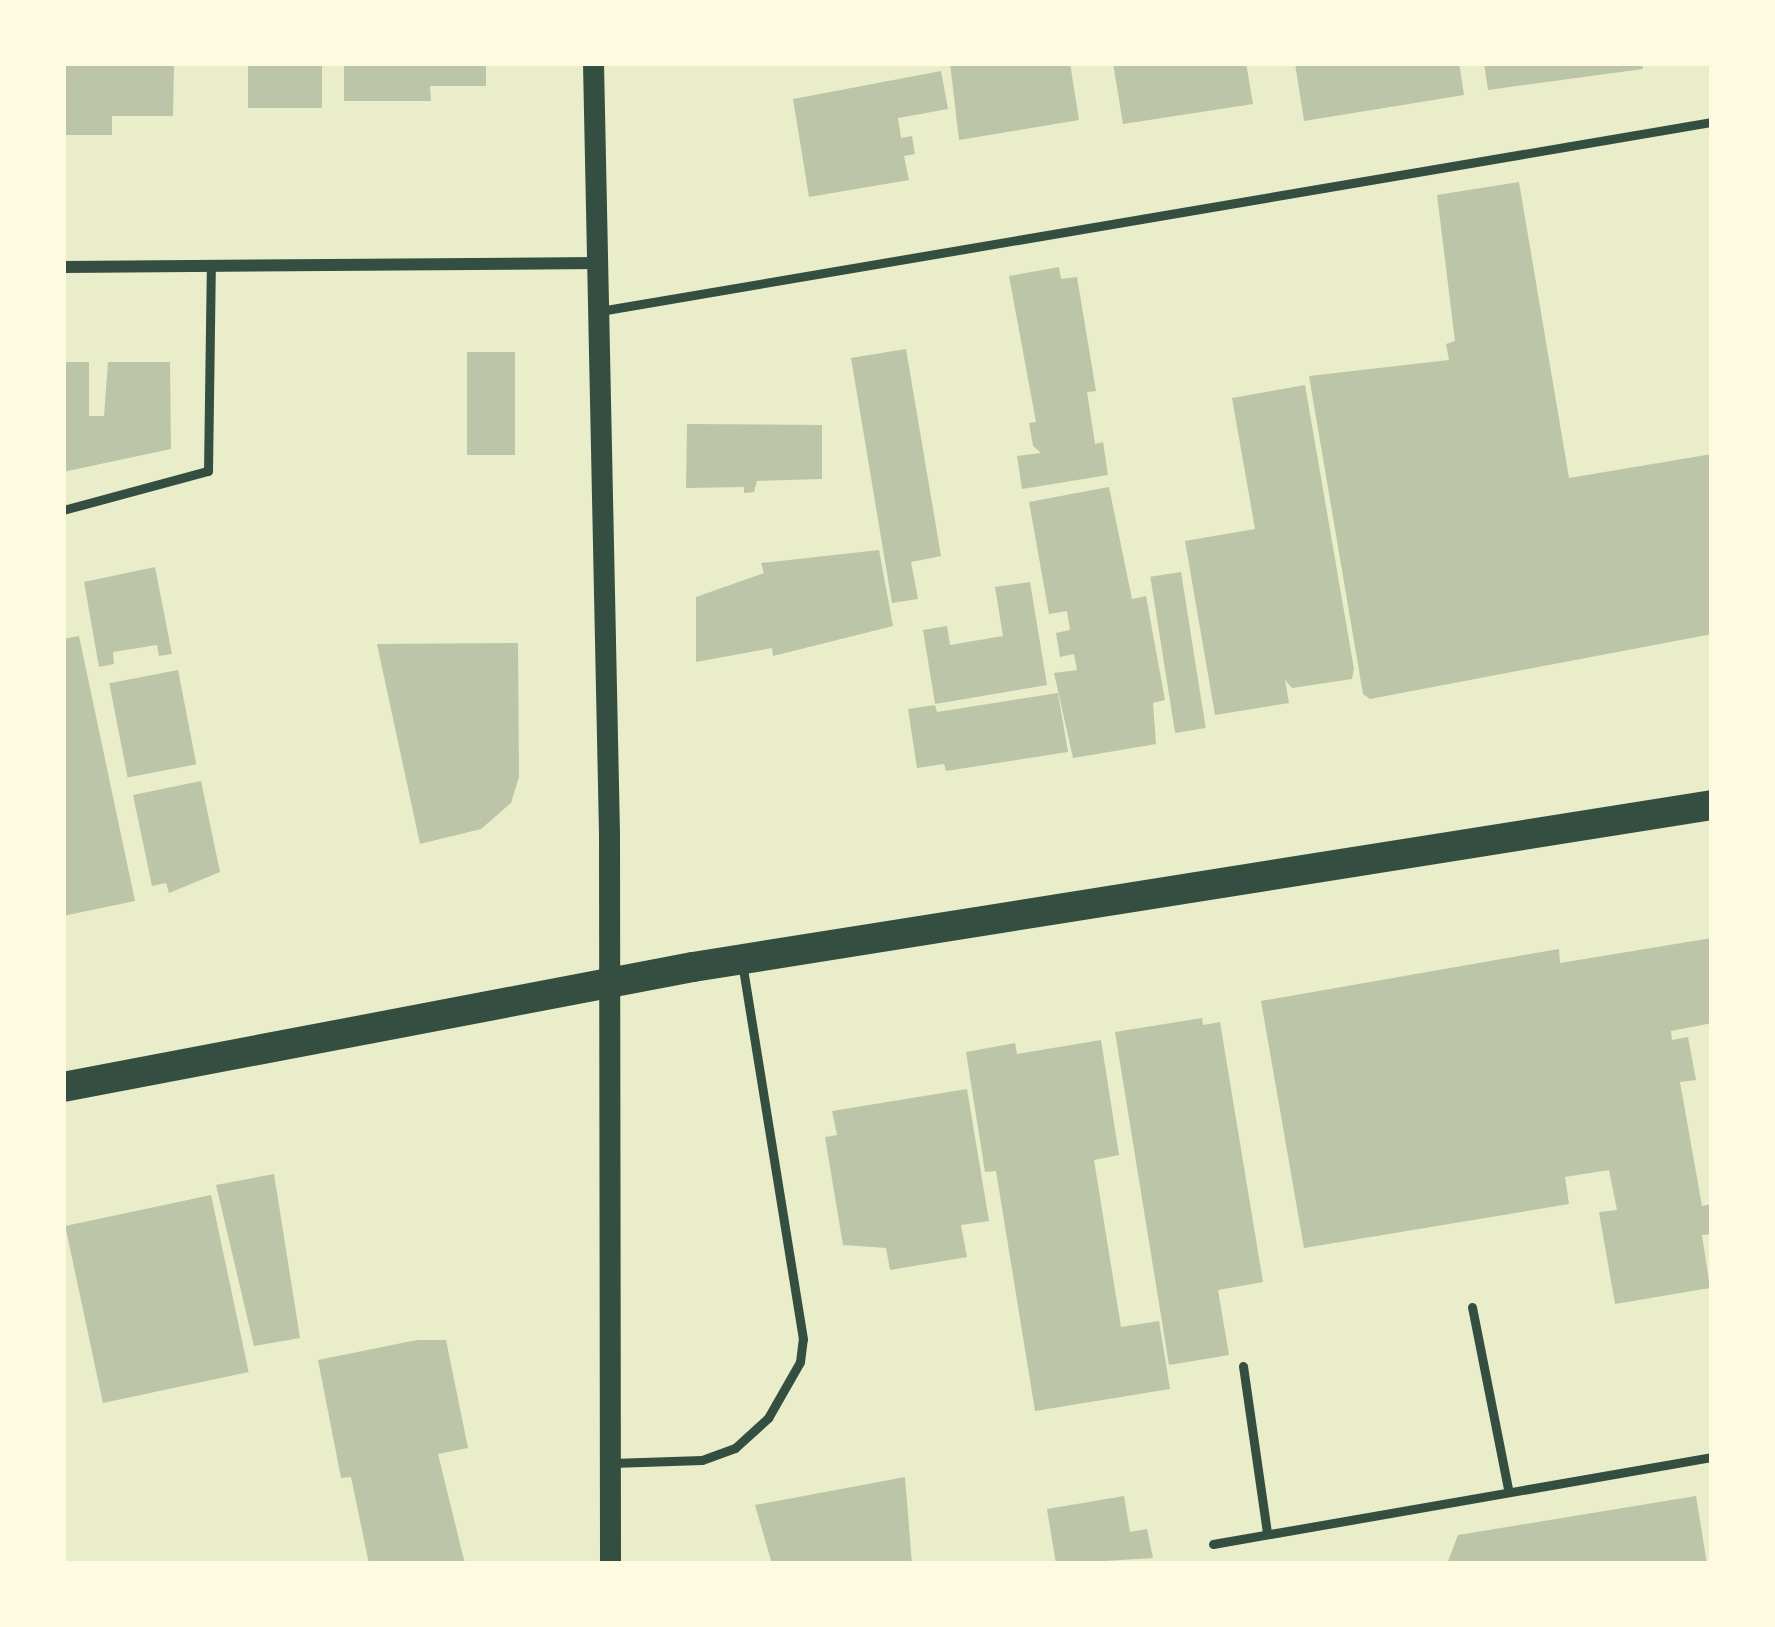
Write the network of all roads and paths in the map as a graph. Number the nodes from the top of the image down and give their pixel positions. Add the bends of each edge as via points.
1 (593, 63) edge
2 (1712, 122) edge
3 (600, 263) junction
4 (211, 266) junction
5 (63, 267) edge
6 (600, 311) junction
7 (63, 509) edge
8 (1712, 805) edge
9 (741, 959) junction
10 (606, 983) junction
11 (63, 1087) edge
12 (1472, 1307) dead end
13 (1243, 1366) dead end
14 (1712, 1457) edge
15 (608, 1463) junction
16 (1508, 1490) junction
17 (1267, 1533) junction
18 (1213, 1544) dead end
19 (610, 1564) edge

1 - 3 street
2 - 6 lane
3 - 4 street
3 - 6 street
4 - 5 street
4 - 7 lane via 208,471
6 - 10 street
8 - 9 main road
9 - 10 main road
9 - 15 lane via 800,1362 768,1418 735,1448 702,1460
10 - 11 main road
10 - 15 street
12 - 16 lane
13 - 17 lane
14 - 16 lane
15 - 19 street
16 - 17 lane
17 - 18 lane

